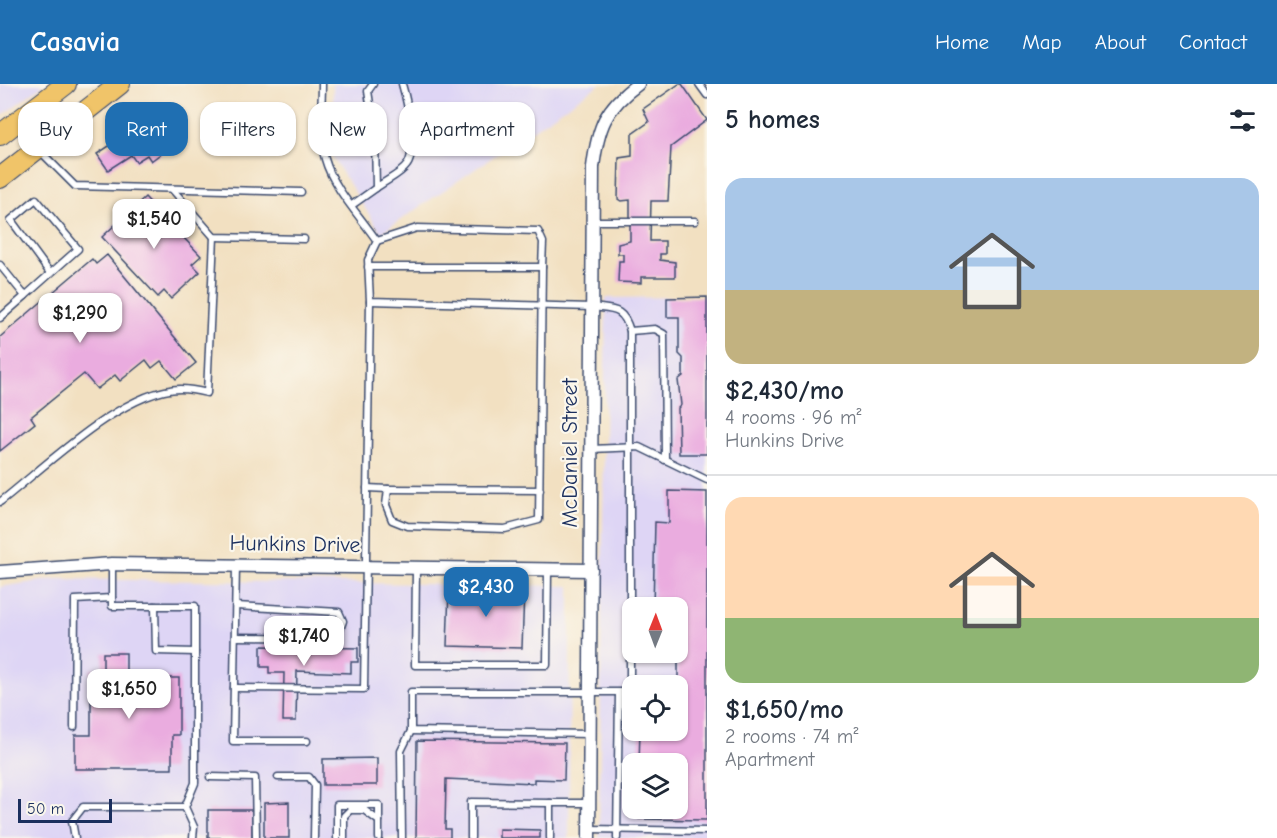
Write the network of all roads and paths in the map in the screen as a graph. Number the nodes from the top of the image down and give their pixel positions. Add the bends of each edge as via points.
1 (66, 84) edge
2 (120, 84) edge
3 (322, 84) edge
4 (373, 84) edge
5 (402, 84) edge
6 (638, 84) edge
7 (699, 84) edge
8 (707, 95) edge
9 (93, 105) edge
10 (0, 135) edge
11 (29, 156) edge
12 (45, 156) edge
13 (0, 178) edge
14 (375, 188) junction
15 (172, 189) junction
16 (301, 192) dead end
17 (352, 205) junction
18 (593, 221) junction
19 (695, 222) dead end
20 (214, 237) junction
21 (304, 239) dead end
22 (377, 241) junction
23 (368, 267) junction
24 (542, 267) junction
25 (1, 268) edge
26 (50, 273) junction
27 (25, 296) junction
28 (370, 301) junction
29 (542, 305) junction
30 (592, 306) junction
31 (0, 318) edge
32 (630, 331) junction
33 (632, 448) junction
34 (591, 449) junction
35 (665, 460) junction
36 (707, 480) edge
37 (367, 488) junction
38 (388, 489) junction
39 (540, 490) junction
40 (0, 502) edge
41 (112, 564) junction
42 (236, 565) junction
43 (365, 566) junction
44 (416, 567) junction
45 (548, 570) junction
46 (591, 570) junction
47 (0, 572) edge
48 (112, 598) junction
49 (155, 606) junction
50 (236, 606) junction
51 (235, 637) junction
52 (195, 652) junction
53 (234, 688) junction
54 (590, 693) junction
55 (619, 693) junction
56 (74, 727) dead end
57 (411, 730) junction
58 (589, 734) junction
59 (307, 741) dead end
60 (210, 777) dead end
61 (278, 777) dead end
62 (550, 803) junction
63 (589, 803) junction
64 (185, 807) junction
65 (379, 821) junction
66 (617, 830) junction
67 (707, 831) edge
68 (589, 834) edge
69 (75, 838) edge
70 (193, 838) edge
71 (256, 838) edge
72 (314, 838) edge
73 (337, 838) edge
74 (344, 838) edge
75 (379, 838) edge
76 (402, 838) edge
77 (471, 838) edge
78 (550, 838) edge
79 (617, 838) edge

1 - 10 main road
2 - 9 main road
3 - 17 lane via 325,159
4 - 14 lane via 368,91 375,136
5 - 14 lane via 410,119 409,162
6 - 18 street, McDaniel Street via 615,104 597,138
7 - 8 lane
11 - 13 main road
12 - 15 lane via 75,186
14 - 17 lane
15 - 16 lane
15 - 20 lane
17 - 22 lane
18 - 19 lane
18 - 30 street, McDaniel Street
20 - 21 lane
20 - 40 lane via 207,393 180,389 145,396 111,415
22 - 23 lane
22 - 24 lane via 417,228 538,231 543,242
23 - 24 lane
23 - 28 lane
24 - 29 lane
25 - 27 lane
26 - 26 lane via 78,249 36,199 11,220
26 - 27 lane
27 - 31 lane
28 - 29 lane
28 - 37 lane
29 - 30 lane
29 - 39 lane
30 - 32 lane via 620,311
30 - 34 street, McDaniel Street
32 - 33 lane
32 - 35 lane via 655,330 664,334
33 - 34 lane
33 - 35 lane via 639,447
33 - 55 lane via 630,692
34 - 46 street, McDaniel Street
35 - 36 lane
37 - 38 lane
37 - 43 lane
38 - 39 lane
38 - 39 lane via 387,505 392,520 407,526 505,529 539,520
41 - 42 street, Hunkins Drive
41 - 47 street, Hunkins Drive
41 - 48 lane
42 - 43 street, Hunkins Drive
42 - 50 lane
43 - 44 street, Hunkins Drive
43 - 53 lane via 364,689
44 - 45 street, Hunkins Drive
44 - 45 lane via 415,665 548,665
45 - 46 street, Hunkins Drive
46 - 54 street, McDaniel Street
48 - 49 lane via 112,606
48 - 56 lane via 75,600
49 - 52 lane via 156,651
49 - 52 lane via 195,606
50 - 51 lane
50 - 51 lane via 339,612 343,621 337,638
51 - 53 lane
52 - 64 lane via 195,783
53 - 59 lane via 233,741
54 - 55 lane
54 - 57 lane via 411,692
54 - 58 street, McDaniel Street
55 - 66 lane
57 - 58 lane
57 - 76 lane via 401,751
58 - 63 street, McDaniel Street
60 - 71 lane via 255,778
61 - 72 lane via 309,777 315,785
62 - 63 lane
62 - 77 lane via 471,802
62 - 78 lane
63 - 68 street, McDaniel Street
64 - 69 lane via 83,807 72,821
64 - 70 lane via 194,827
65 - 73 lane via 379,805 337,805
65 - 74 lane via 364,810 350,810 344,816
65 - 75 lane
66 - 67 lane
66 - 68 lane
66 - 79 lane

